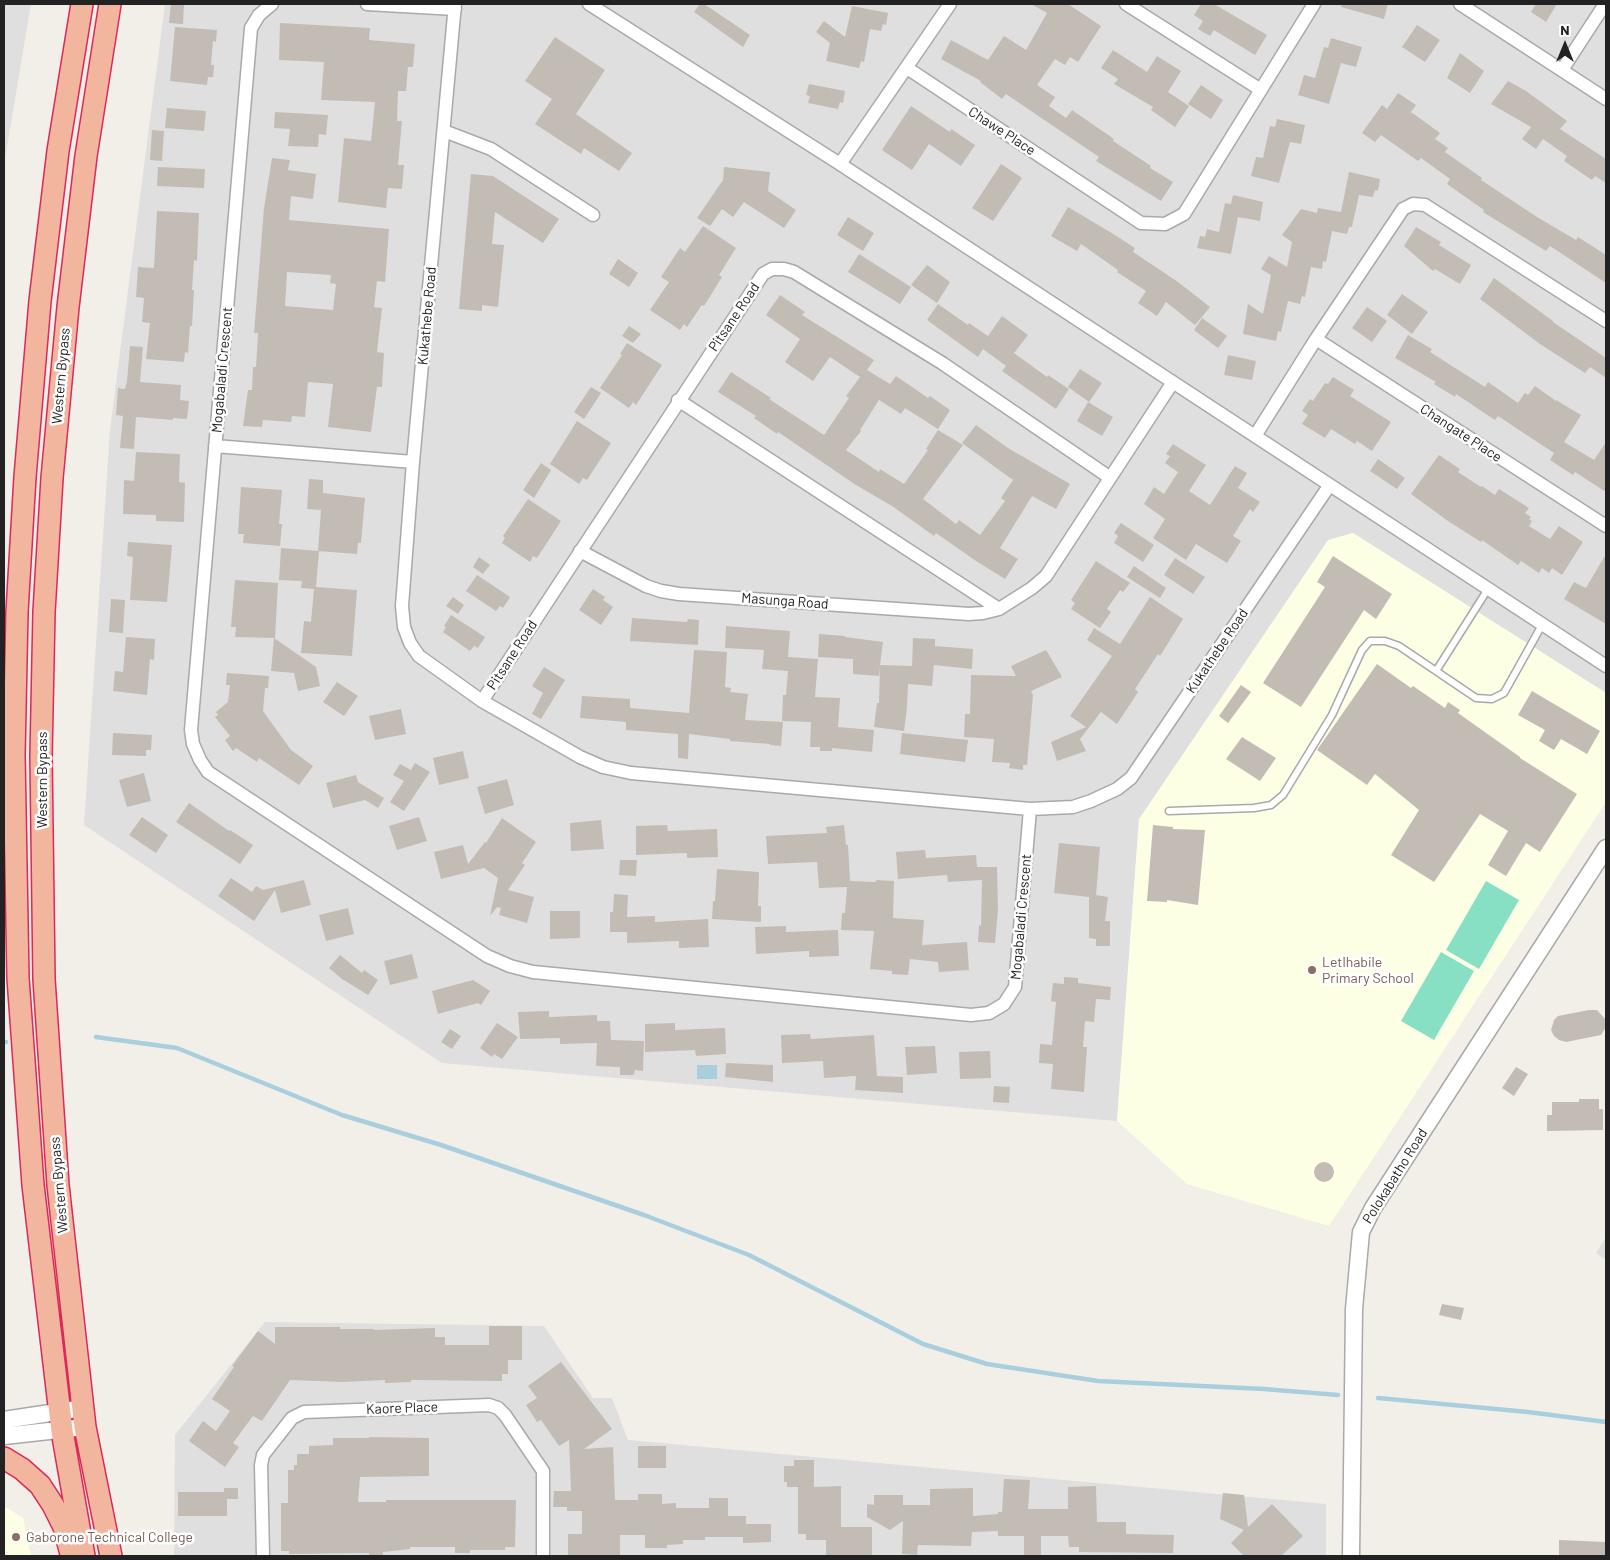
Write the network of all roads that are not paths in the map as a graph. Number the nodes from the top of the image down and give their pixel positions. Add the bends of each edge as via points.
1 (82, 4) edge
2 (110, 4) edge
3 (272, 4) edge
4 (367, 4) edge
5 (589, 4) edge
6 (950, 4) edge
7 (1126, 4) edge
8 (1314, 4) edge
9 (1460, 4) edge
10 (1604, 4) edge
11 (455, 6) edge
12 (907, 68) junction
13 (1562, 70) junction
14 (1261, 90) junction
15 (1606, 99) edge
16 (444, 131) junction
17 (840, 164) junction
18 (594, 215) dead end
19 (1606, 321) edge
20 (1316, 339) junction
21 (1173, 382) junction
22 (678, 400) junction
23 (1255, 436) junction
24 (215, 446) junction
25 (413, 462) junction
26 (1110, 477) junction
27 (1330, 486) junction
28 (1606, 526) edge
29 (580, 551) junction
30 (1488, 589) junction
31 (999, 609) junction
32 (1542, 624) junction
33 (1606, 666) edge
34 (1436, 671) junction
35 (482, 701) junction
36 (1030, 809) junction
37 (1169, 810) dead end
38 (1606, 848) edge
39 (84, 1418) junction
40 (4, 1420) edge
41 (60, 1421) junction
42 (4, 1436) edge
43 (4, 1458) edge
44 (72, 1556) edge
45 (84, 1556) edge
46 (110, 1556) edge
47 (264, 1556) edge
48 (543, 1556) edge
49 (1352, 1556) edge

1 - 41 highway, Western Bypass via 58,151 40,301 17,612 14,745 19,996 33,1185
2 - 39 highway, Western Bypass via 86,156 68,307 52,478 44,612 44,979 58,1185
3 - 24 street, Mogabaladi Crescent via 259,15 251,28
4 - 11 street
5 - 17 street
6 - 12 street
7 - 14 street
8 - 14 street
9 - 13 street
10 - 13 street
11 - 16 street, Kukathebe Road
12 - 14 street, Chawe Place via 1141,223 1165,224 1184,214
12 - 17 street
13 - 15 street
16 - 18 street via 491,149
16 - 25 street, Kukathebe Road
17 - 21 street
19 - 20 street via 1425,205 1413,204 1403,209
20 - 23 street
20 - 28 street, Changate Place
21 - 23 street
21 - 26 street
22 - 26 street, Pitsane Road via 762,274 772,269 784,269 794,272 942,363
22 - 29 street, Pitsane Road
22 - 31 street
23 - 27 street
24 - 25 street
24 - 36 street, Mogabaladi Crescent via 191,730 200,760 208,772 487,956 542,974 971,1015 989,1013 1004,1004 1015,987
25 - 35 street, Kukathebe Road via 402,606 404,627 419,656
26 - 31 street via 1046,576
27 - 30 street
27 - 36 street, Kukathebe Road via 1131,778 1117,789 1073,807
29 - 31 street, Masunga Road via 646,586 679,594 969,614
29 - 35 street, Pitsane Road
30 - 32 street
30 - 34 lane
32 - 33 street
32 - 34 lane via 1504,693 1492,699 1476,698
34 - 37 lane via 1399,646 1385,641 1370,641 1362,650 1332,715 1283,795 1272,805
35 - 36 street, Kukathebe Road via 580,757 603,767 631,773
38 - 49 street, Polokabatho Road via 1373,1208 1361,1232 1354,1310
39 - 41 street
39 - 46 highway, Western Bypass
40 - 41 street
41 - 42 street
41 - 45 highway, Western Bypass
43 - 44 highway via 40,1485 64,1527
47 - 48 street, Kaore Place via 263,1455 292,1418 304,1412 489,1405 505,1415 543,1471

